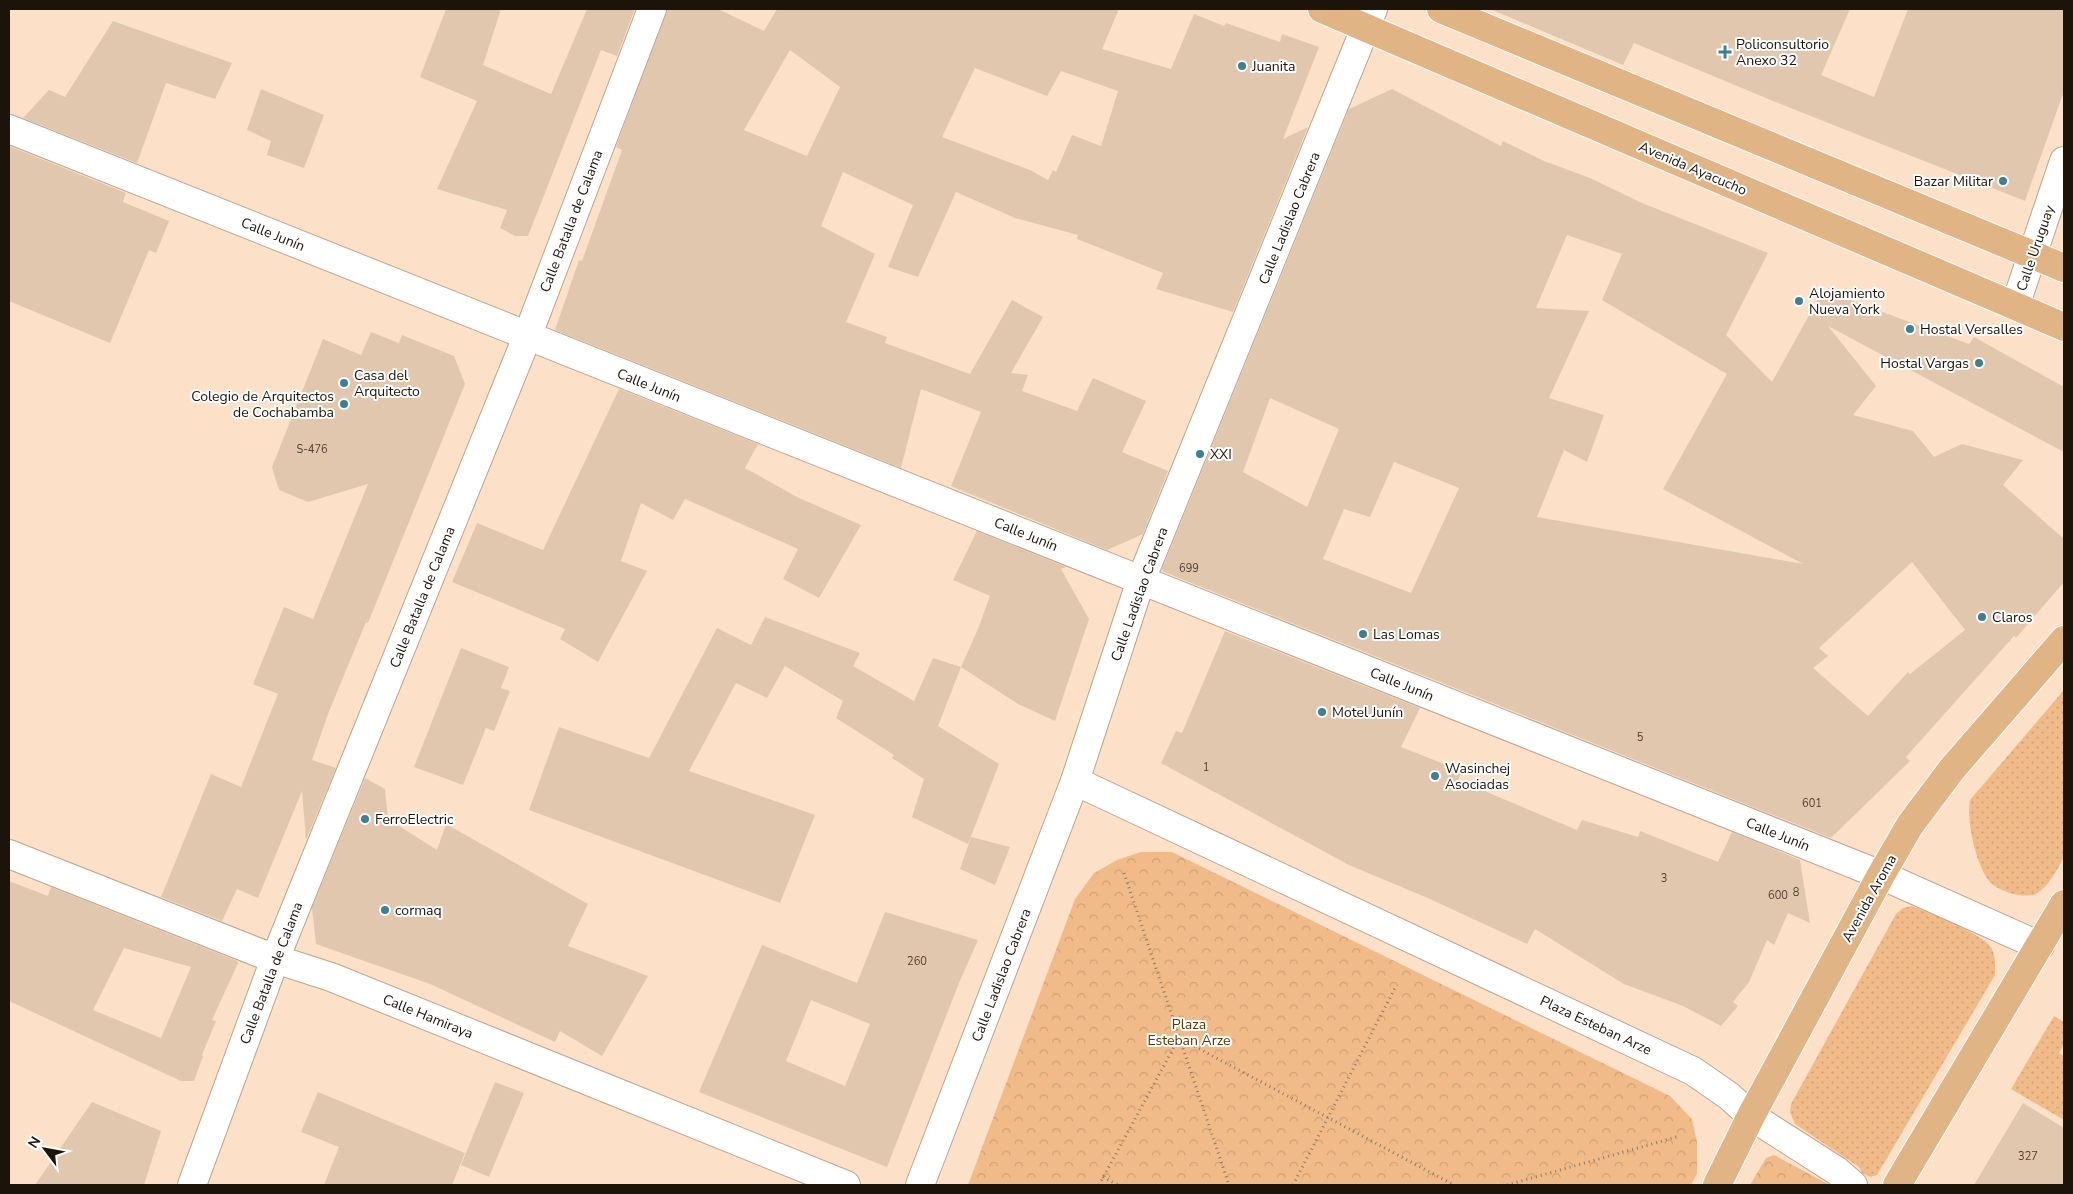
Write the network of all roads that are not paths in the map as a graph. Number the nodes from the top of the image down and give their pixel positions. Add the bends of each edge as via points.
1 (652, 9) edge
2 (1322, 9) edge
3 (1441, 9) edge
4 (1370, 18) edge
5 (9, 129) edge
6 (2064, 161) edge
7 (2033, 254) junction
8 (2064, 268) edge
9 (2015, 306) junction
10 (2064, 327) edge
11 (527, 337) junction
12 (1141, 580) junction
13 (2064, 640) edge
14 (1076, 781) junction
15 (9, 854) edge
16 (1881, 875) junction
17 (2064, 904) edge
18 (2040, 946) junction
19 (275, 959) junction
20 (1751, 1116) junction
21 (192, 1185) edge
22 (846, 1185) edge
23 (920, 1185) edge
24 (1717, 1185) edge
25 (1853, 1185) edge
26 (1897, 1185) edge

1 - 11 street, Calle Batalla de Calama
2 - 4 main road, Avenida Ayacucho
3 - 7 main road
4 - 9 main road, Avenida Ayacucho
4 - 12 street, Calle Ladislao Cabrera
5 - 11 street, Calle Junín
6 - 7 street, Calle Uruguay
7 - 8 main road
7 - 9 street, Calle Uruguay
9 - 10 main road, Avenida Ayacucho
11 - 12 street, Calle Junín
11 - 19 street, Calle Batalla de Calama
12 - 14 street, Calle Ladislao Cabrera
12 - 16 street, Calle Junín
13 - 16 main road, Avenida Aroma via 1952,769 1910,825
14 - 20 street, Plaza Esteban Arze via 1693,1071
14 - 23 street, Calle Ladislao Cabrera
15 - 19 street, Calle Hamiraya
16 - 18 street, Calle Junín
16 - 20 main road, Avenida Aroma
17 - 18 main road
18 - 26 main road
19 - 21 street, Calle Batalla de Calama
19 - 22 street, Calle Hamiraya via 331,977
20 - 24 main road, Avenida Aroma
20 - 25 street, Plaza Esteban Arze via 1837,1171

